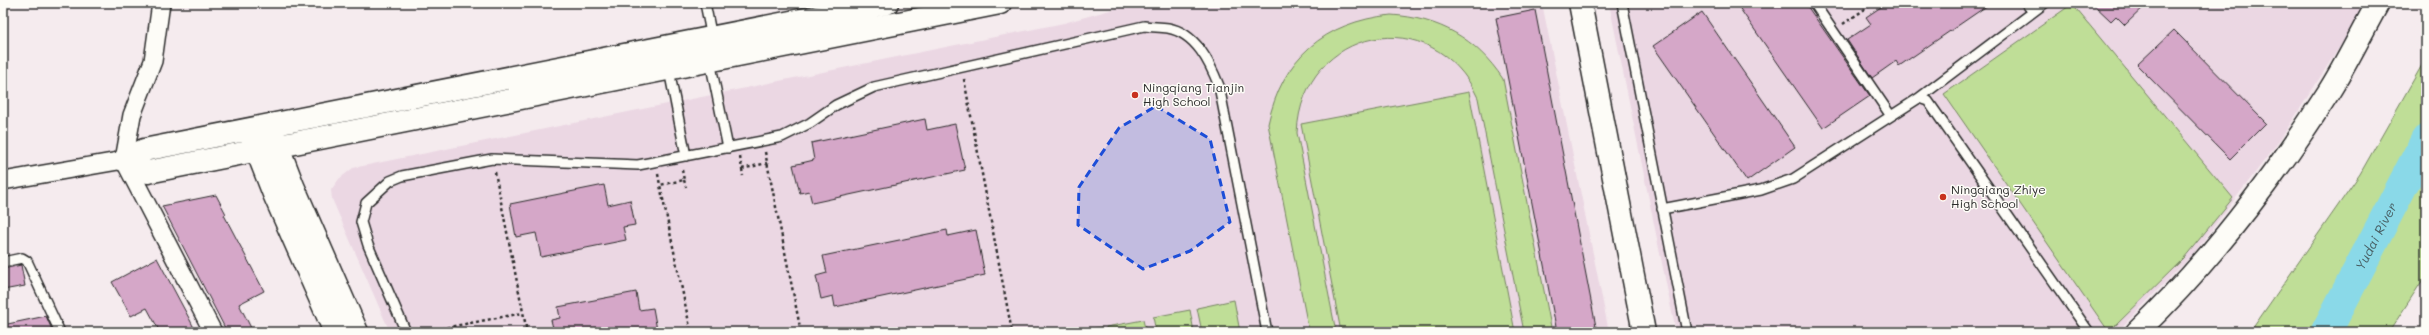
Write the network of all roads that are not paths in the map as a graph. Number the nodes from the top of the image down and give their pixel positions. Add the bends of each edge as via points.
1 (161, 3) edge
2 (705, 3) edge
3 (887, 3) edge
4 (1000, 3) edge
5 (1580, 3) edge
6 (1622, 3) edge
7 (1814, 3) edge
8 (2026, 3) edge
9 (2045, 3) edge
10 (2378, 3) edge
11 (2033, 12) junction
12 (712, 38) junction
13 (710, 61) junction
14 (669, 70) junction
15 (1919, 98) junction
16 (1891, 116) junction
17 (259, 127) junction
18 (728, 148) junction
19 (268, 149) junction
20 (686, 156) junction
21 (124, 160) junction
22 (3, 181) edge
23 (1662, 209) junction
24 (3, 262) edge
25 (60, 332) edge
26 (213, 332) edge
27 (335, 332) edge
28 (357, 332) edge
29 (406, 332) edge
30 (1267, 332) edge
31 (1644, 332) edge
32 (1687, 332) edge
33 (2089, 332) edge
34 (2137, 332) edge

1 - 21 street via 153,61 132,115
2 - 12 lane
3 - 12 street
4 - 13 street
5 - 31 street
6 - 23 lane
7 - 16 lane
8 - 11 lane
9 - 11 lane
10 - 34 street via 2329,92 2268,182 2185,283
11 - 15 lane
12 - 17 street
13 - 14 street
13 - 18 lane
14 - 19 street
14 - 20 lane
15 - 16 lane
15 - 33 lane via 1928,101
16 - 23 lane via 1793,179 1761,190
17 - 19 street
17 - 21 street via 144,150
18 - 20 lane
18 - 30 lane via 782,137 810,123 836,105 874,87 1144,26 1170,28 1189,38 1208,59 1219,86
19 - 21 street via 148,172
19 - 27 street via 274,194
19 - 28 street via 293,186
20 - 29 lane via 638,165 492,159 402,176 379,189 366,203 361,222 368,246
21 - 22 street
21 - 26 street
23 - 32 lane
24 - 25 lane via 22,258 27,262

